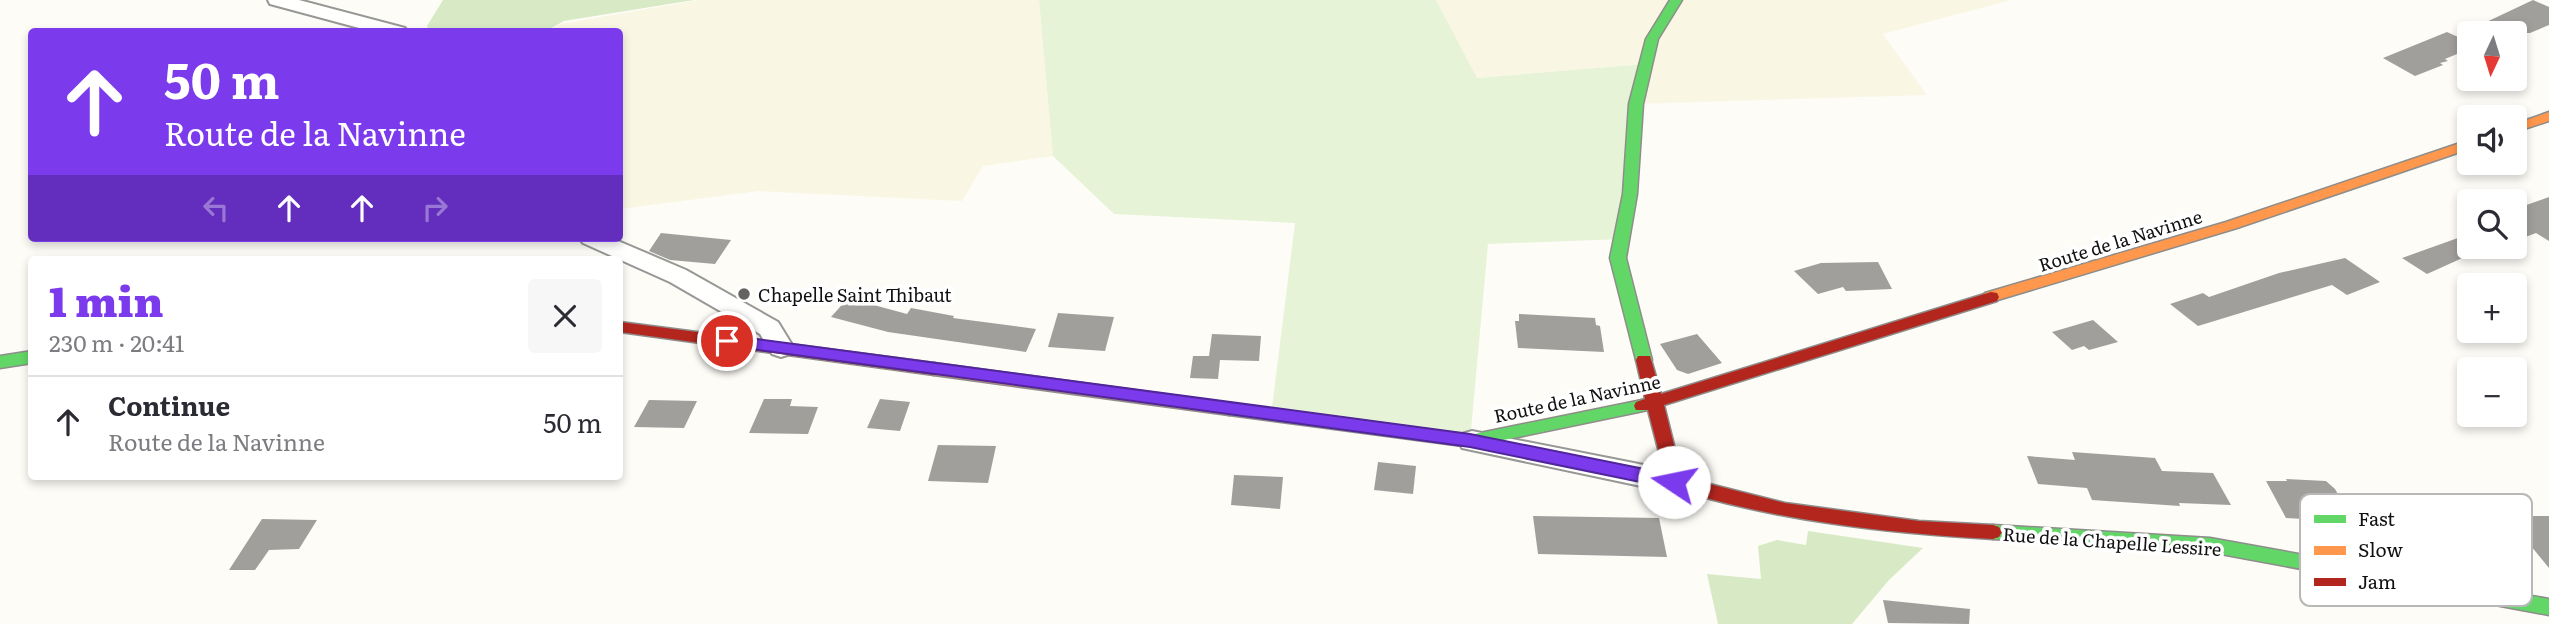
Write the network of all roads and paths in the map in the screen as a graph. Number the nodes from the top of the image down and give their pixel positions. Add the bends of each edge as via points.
1 (277, 0) edge
2 (1676, 0) edge
3 (383, 28) edge
4 (2549, 116) edge
5 (2527, 124) edge
6 (2457, 149) edge
7 (600, 242) edge
8 (623, 327) edge
9 (781, 348) junction
10 (28, 358) edge
11 (0, 362) edge
12 (1653, 404) junction
13 (1470, 441) junction
14 (1674, 482) junction
15 (2300, 561) edge

1 - 3 street
2 - 12 street via 1653,39 1636,104 1630,194 1618,258
4 - 5 street
6 - 12 street, Route de la Navinne via 2120,262 1963,305
7 - 9 street via 678,276 769,328
8 - 9 street, Route de la Navinne
9 - 13 street, Route de la Navinne
10 - 11 street
12 - 13 street, Route de la Navinne
12 - 14 street
13 - 14 street, Rue de la Chapelle Lessire
14 - 15 street, Rue de la Chapelle Lessire via 1786,510 1919,528 2210,545

